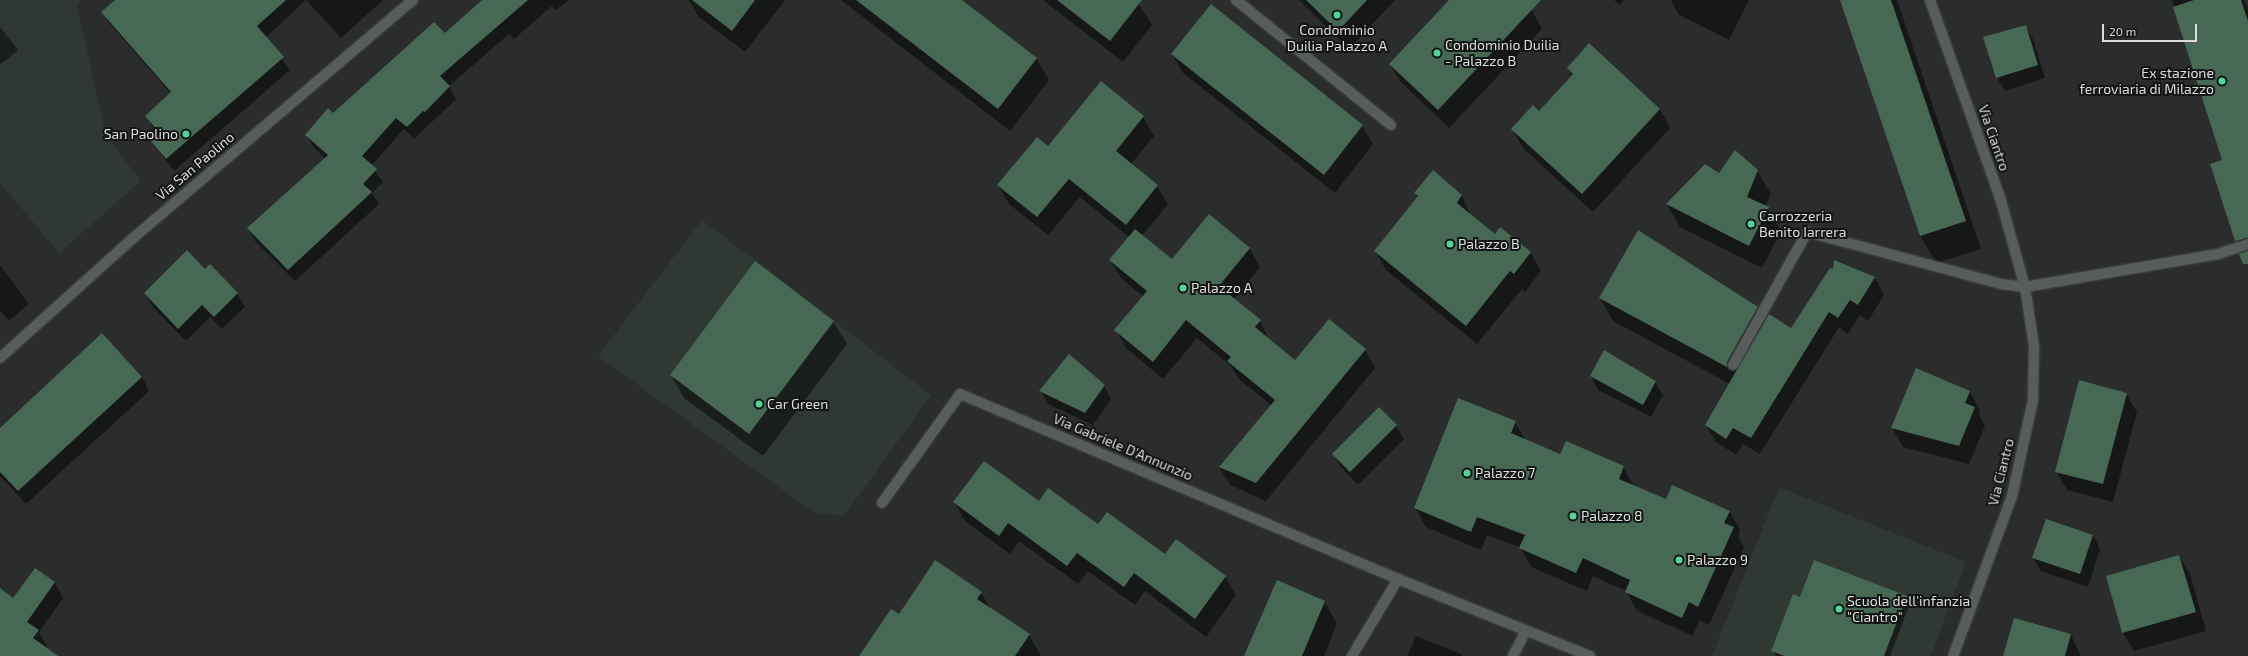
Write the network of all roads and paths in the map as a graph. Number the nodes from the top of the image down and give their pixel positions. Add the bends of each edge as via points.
1 (413, 0) edge
2 (1236, 0) edge
3 (1930, 0) edge
4 (1391, 125) dead end
5 (2248, 244) edge
6 (2025, 287) junction
7 (0, 358) edge
8 (1734, 365) dead end
9 (882, 503) dead end
10 (1398, 579) junction
11 (1526, 632) junction
12 (1352, 656) edge
13 (1513, 656) edge
14 (1590, 656) edge
15 (1953, 656) edge

1 - 7 street, Via San Paolino via 132,239
2 - 4 street
3 - 6 street, Via Ciantro via 2001,201
5 - 6 street via 2218,254
6 - 8 street via 2001,284 1807,232
6 - 15 street, Via Ciantro via 2034,346 2033,400 2012,496
9 - 10 street, Via Gabriele D'Annunzio via 960,394
10 - 11 street, Via Gabriele D'Annunzio
10 - 12 street
11 - 13 street
11 - 14 street, Via Gabriele D'Annunzio

